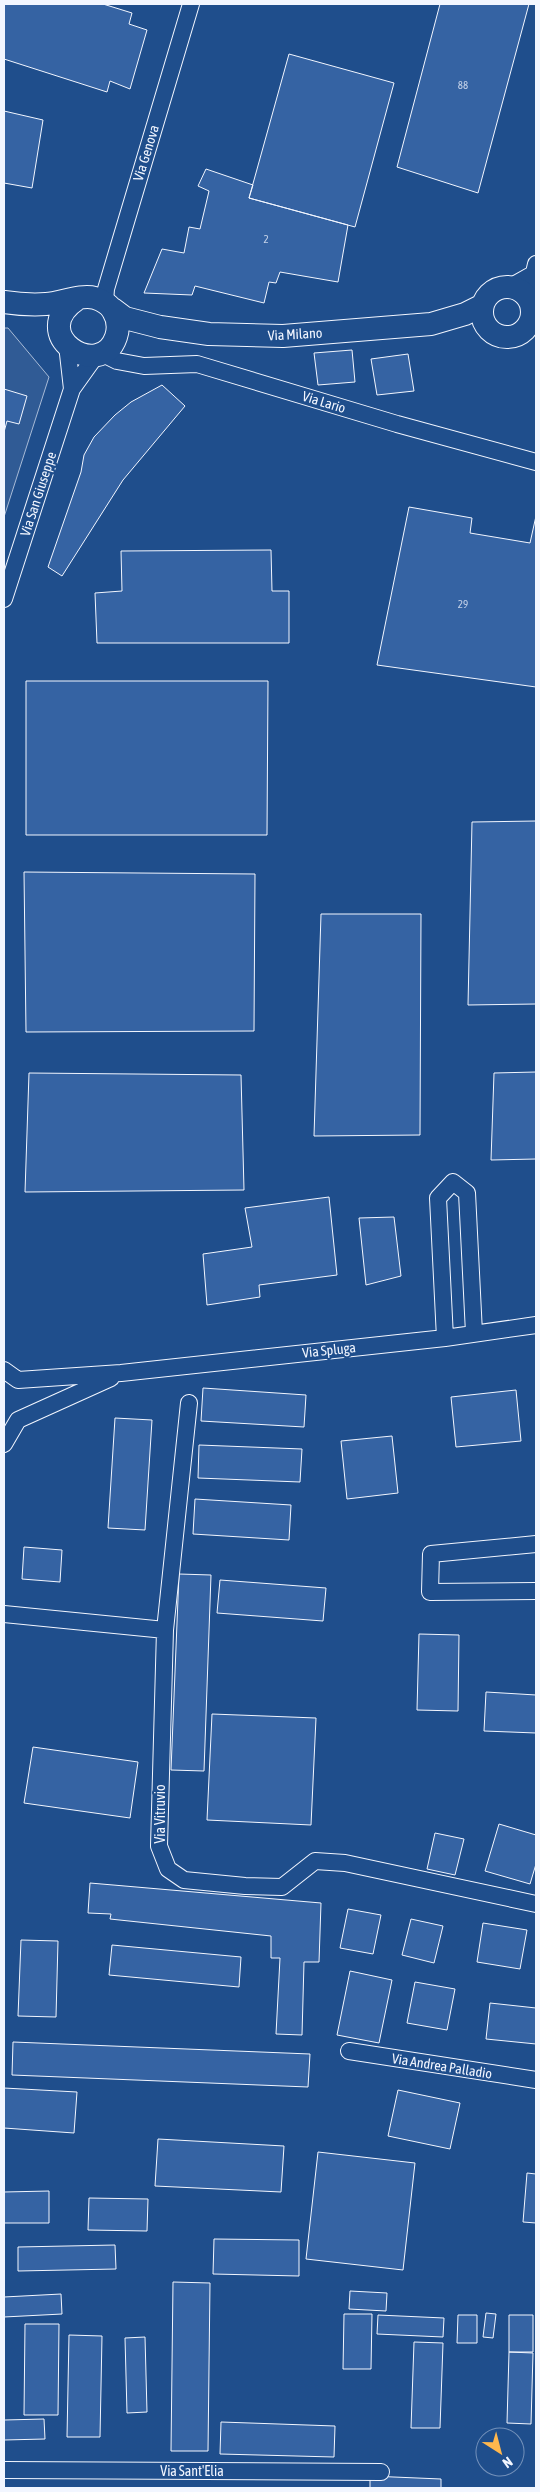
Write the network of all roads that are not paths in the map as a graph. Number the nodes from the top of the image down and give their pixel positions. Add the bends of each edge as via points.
1 (191, 4) edge
2 (535, 269) edge
3 (99, 300) junction
4 (4, 303) edge
5 (483, 304) junction
6 (528, 307) edge
7 (431, 324) junction
8 (160, 326) junction
9 (494, 333) junction
10 (63, 336) junction
11 (107, 350) junction
12 (72, 389) junction
13 (536, 462) edge
14 (4, 599) edge
15 (536, 1325) edge
16 (474, 1333) junction
17 (445, 1338) junction
18 (4, 1370) edge
19 (121, 1373) junction
20 (189, 1403) dead end
21 (11, 1417) edge
22 (4, 1444) edge
23 (536, 1544) edge
24 (536, 1591) edge
25 (4, 1614) edge
26 (165, 1630) junction
27 (536, 1904) edge
28 (349, 2051) dead end
29 (536, 2080) edge
30 (4, 2470) edge
31 (381, 2472) dead end

1 - 3 street, Via Genova
2 - 6 street
3 - 4 main road
3 - 8 main road, Via Milano via 125,318
3 - 10 main road via 63,311
3 - 11 main road via 117,320
4 - 10 main road
5 - 6 main road via 494,291
5 - 7 main road, Via Milano via 465,314
5 - 9 main road via 484,320
6 - 9 main road via 522,332 508,337
7 - 8 main road, Via Milano via 273,336 208,334
7 - 9 main road, Via Milano
8 - 11 main road, Via Milano
10 - 11 main road via 78,354
10 - 12 street, Via San Giuseppe
11 - 12 street, Via San Giuseppe
11 - 13 street, Via Lario via 117,361 144,366 197,364
12 - 14 street, Via San Giuseppe
15 - 16 street, Via Spluga
16 - 17 street, Via Spluga
16 - 17 street via 467,1193 453,1182 438,1198
17 - 19 street, Via Spluga
18 - 19 street, Via Spluga via 18,1380
19 - 21 street, Via Spluga
20 - 26 street, Via Vitruvio
21 - 22 street, Via Spluga
23 - 24 street via 431,1554 430,1592
25 - 26 street
26 - 27 street, Via Vitruvio via 159,1846 168,1870 184,1880 282,1887 315,1861 345,1863
28 - 29 street, Via Andrea Palladio
30 - 31 street, Via Sant'Elia

